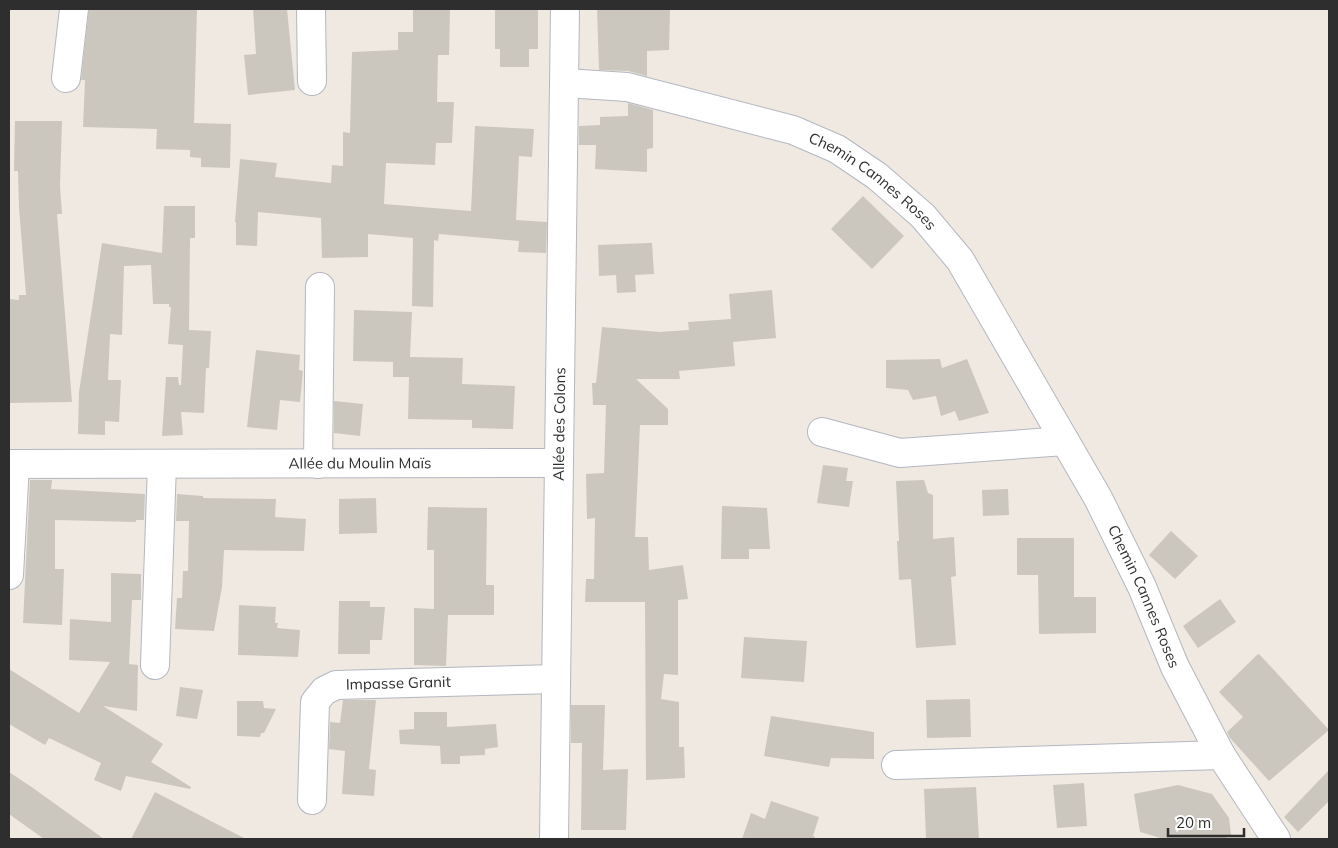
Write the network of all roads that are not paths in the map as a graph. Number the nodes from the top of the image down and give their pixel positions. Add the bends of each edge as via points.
1 (74, 9) edge
2 (311, 9) edge
3 (565, 9) edge
4 (66, 78) dead end
5 (312, 81) dead end
6 (565, 83) junction
7 (320, 287) dead end
8 (822, 432) dead end
9 (1065, 441) junction
10 (559, 463) junction
11 (12, 464) edge
12 (162, 464) junction
13 (318, 464) junction
14 (9, 576) edge
15 (155, 665) dead end
16 (556, 679) junction
17 (1221, 755) junction
18 (896, 765) dead end
19 (312, 800) dead end
20 (554, 839) edge
21 (1276, 839) edge

1 - 4 street
2 - 5 street
3 - 6 street, Allée des Colons
6 - 9 street, Chemin Cannes Roses via 626,87 793,130 837,149 877,176 923,216 960,260
6 - 10 street, Allée des Colons
7 - 13 street
8 - 9 street via 900,453
9 - 17 street, Chemin Cannes Roses via 1120,541 1175,667
10 - 13 street, Allée du Moulin Maïs
10 - 16 street, Allée des Colons
11 - 12 street, Allée du Moulin Maïs
11 - 14 street, Allée du Moulin Maïs
12 - 13 street, Allée du Moulin Maïs
12 - 15 street
16 - 19 street, Impasse Granit via 336,685 324,691 315,702
16 - 20 street, Allée des Colons
17 - 18 street
17 - 21 street, Chemin Cannes Roses

